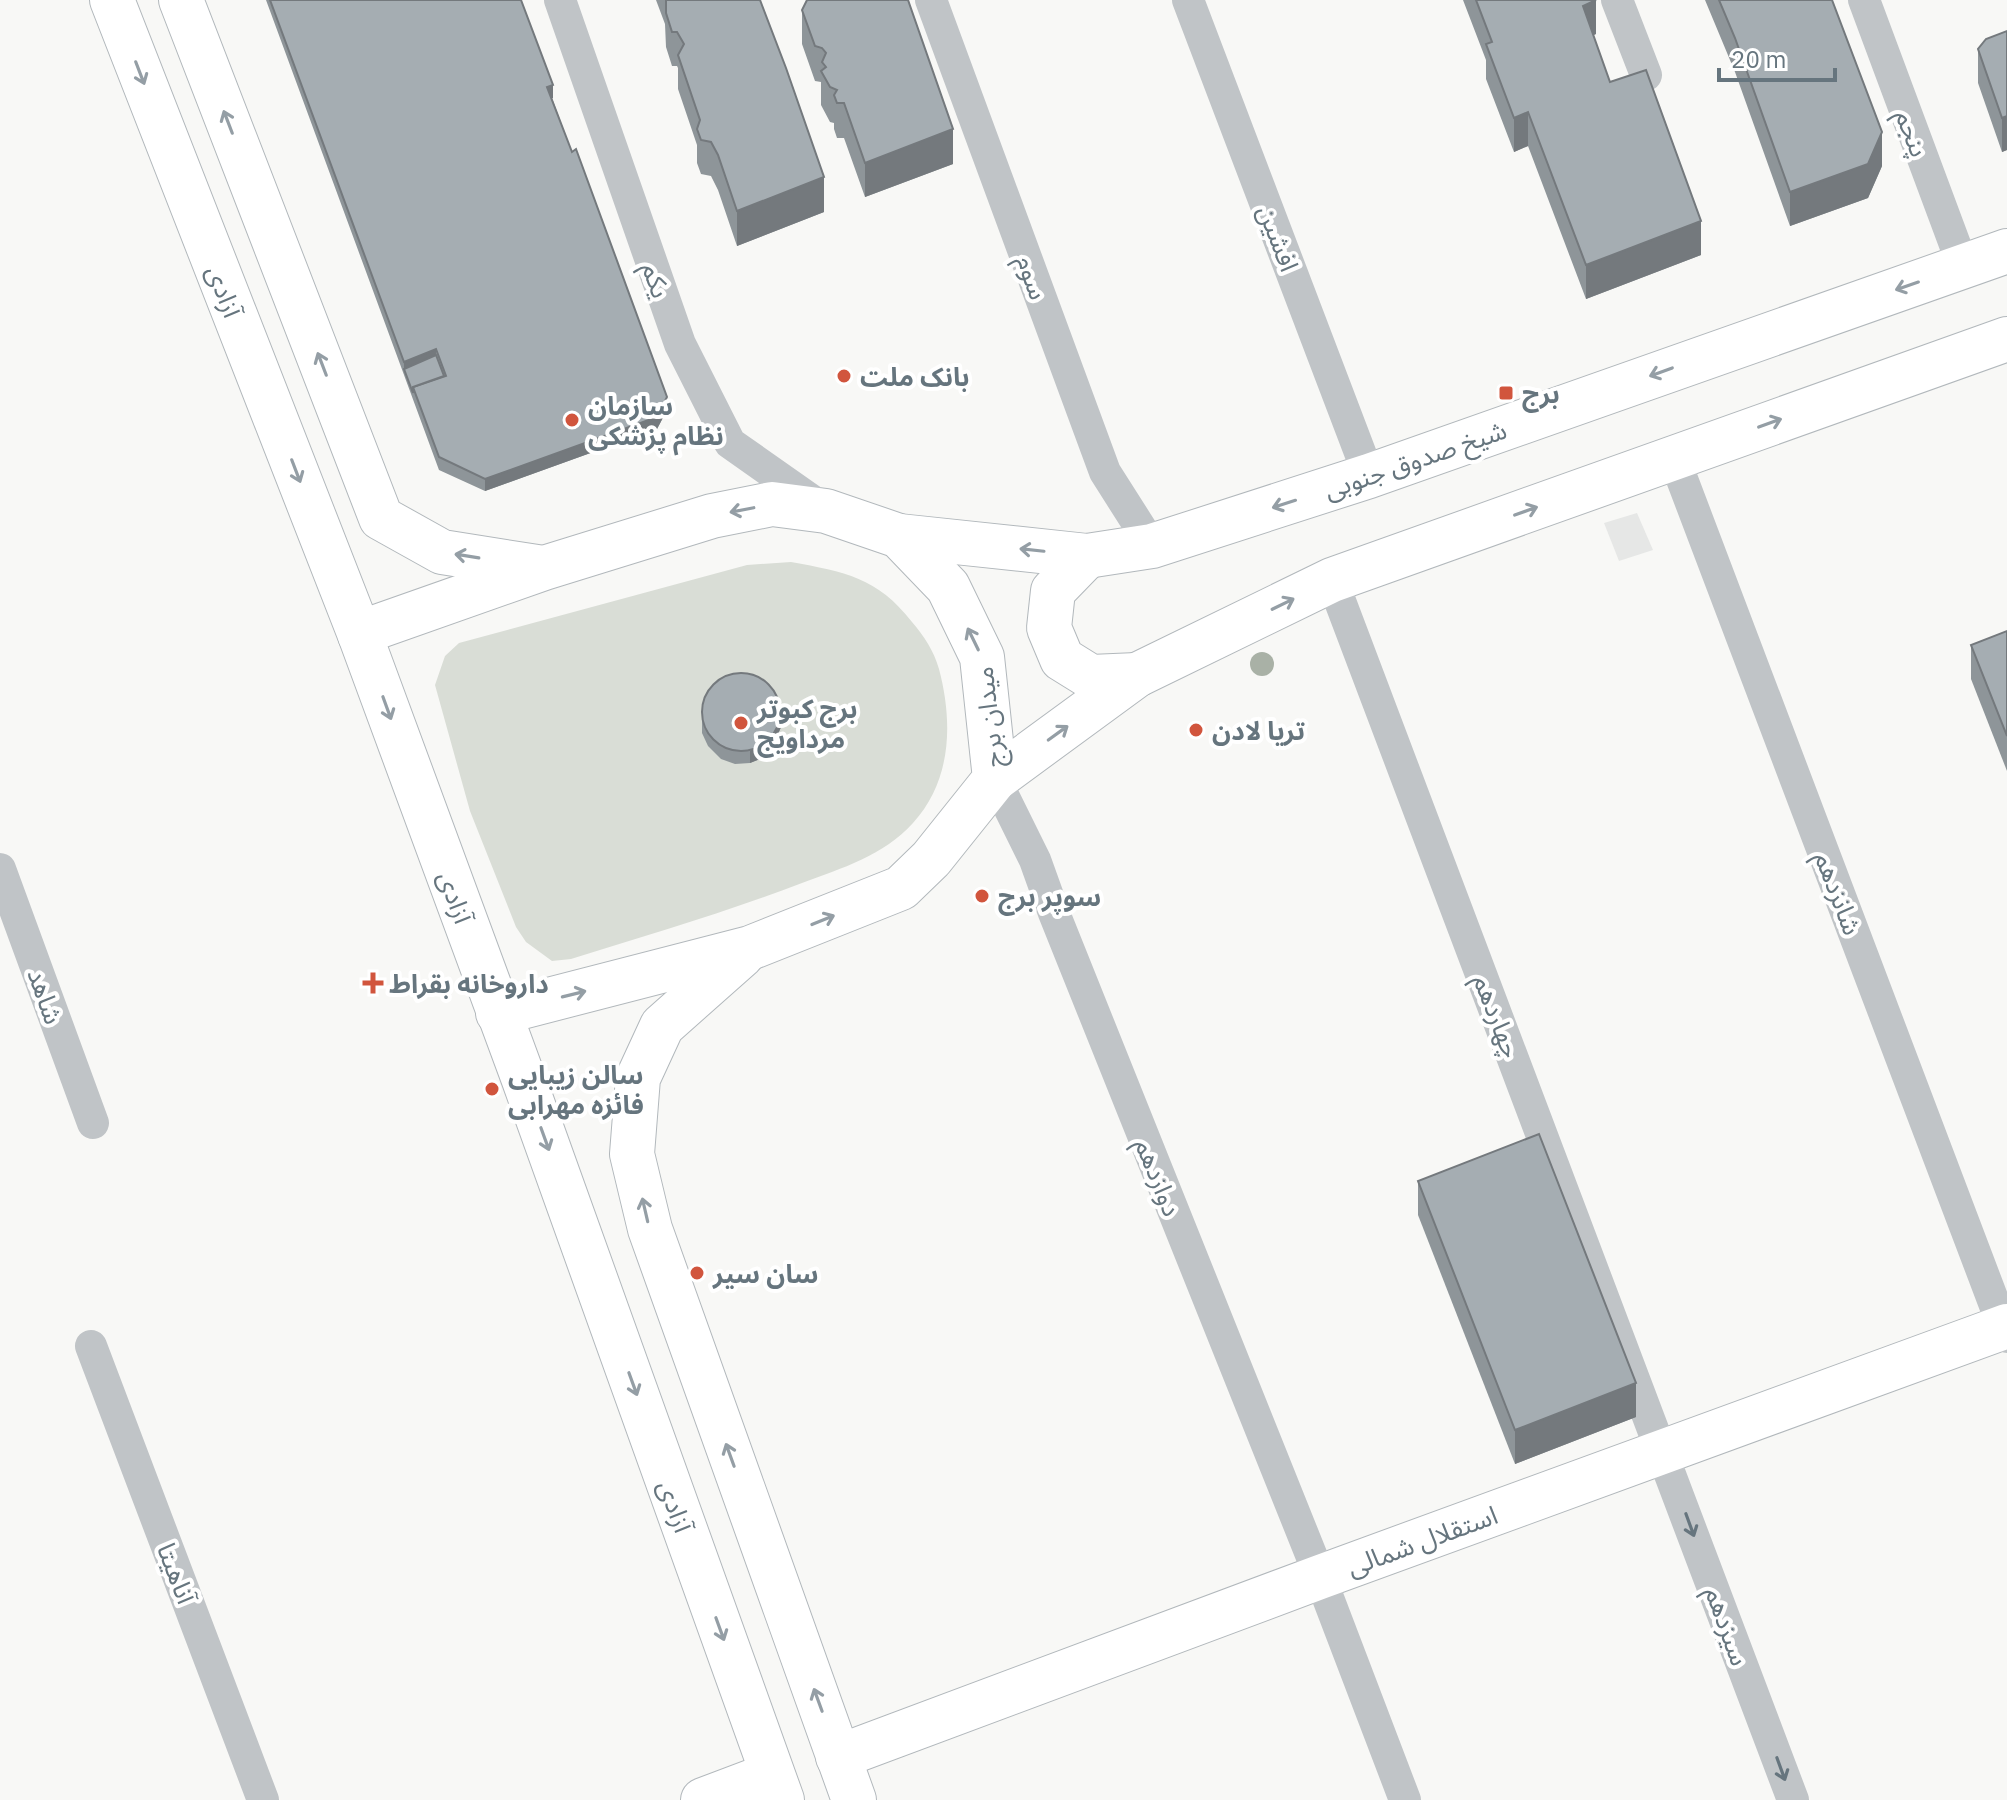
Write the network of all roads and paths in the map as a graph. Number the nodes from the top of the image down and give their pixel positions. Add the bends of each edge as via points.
1 (112, 0) edge
2 (181, 0) edge
3 (560, 0) edge
4 (931, 0) edge
5 (1188, 0) edge
6 (1617, 0) edge
7 (1864, 0) edge
8 (1646, 75) edge
9 (2007, 251) edge
10 (1963, 266) junction
11 (2007, 339) edge
12 (1674, 458) junction
13 (1369, 476) junction
14 (826, 511) junction
15 (899, 536) junction
16 (1152, 546) junction
17 (1087, 556) junction
18 (544, 568) junction
19 (1332, 580) junction
20 (360, 635) junction
21 (1137, 675) junction
22 (995, 779) junction
23 (0, 869) edge
24 (750, 948) junction
25 (498, 1013) junction
26 (93, 1123) dead end
27 (2006, 1331) edge
28 (91, 1346) dead end
29 (1663, 1452) junction
30 (1320, 1577) junction
31 (838, 1757) junction
32 (777, 1787) edge
33 (263, 1800) edge
34 (703, 1800) edge
35 (854, 1800) edge
36 (1405, 1800) edge
37 (1793, 1800) edge

1 -> 20 main road, آزادی
18 -> 2 main road via 442,552 381,518
3 - 14 street, یکم via 680,344 730,443
4 - 16 street, سوم via 1105,472
5 - 13 street, افشین
6 - 8 street
7 - 10 street, پنجم
9 - 10 main road, شیخ صدوق جنوبی
10 -> 13 main road, شیخ صدوق جنوبی
12 -> 11 main road
19 -> 12 main road
12 - 27 street, شانزدهم
13 -> 16 main road, شیخ صدوق جنوبی
14 - 15 main road, میدان برج
14 -> 18 main road, میدان برج via 772,504 712,516
17 -> 15 main road, شیخ صدوق جنوبی
22 -> 15 main road, میدان برج via 982,657 948,587
16 - 17 main road, شیخ صدوق جنوبی
17 - 21 main road via 1053,591 1049,628 1062,659 1091,677
18 - 20 main road, میدان برج
21 -> 19 main road
19 - 29 street, چهاردهم
20 -> 25 main road, آزادی
22 -> 21 main road
24 -> 22 main road, میدان برج via 901,888
22 - 30 street, دوازدهم via 1035,860
23 - 26 street, شاهد
25 -> 24 main road, میدان برج
31 -> 24 main road via 650,1229 632,1154 638,1078 662,1026
25 -> 32 main road, آزادی
27 - 29 main road, استقلال شمالی
28 - 33 street, آناهیتا
29 - 30 main road, استقلال شمالی
29 -> 37 street, سیزدهم
30 - 31 main road, استقلال شمالی
30 - 36 street, دوازدهم
31 - 35 main road
32 - 34 main road

